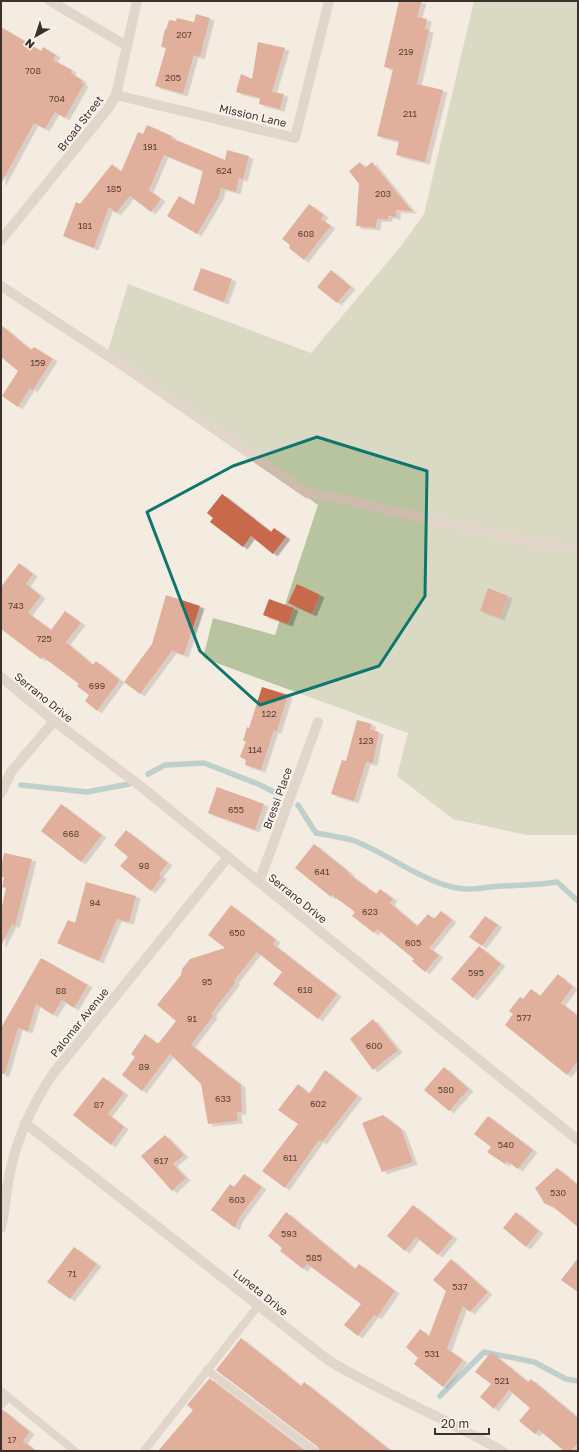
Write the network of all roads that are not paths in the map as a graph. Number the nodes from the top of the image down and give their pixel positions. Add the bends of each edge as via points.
1 (50, 1) edge
2 (137, 1) edge
3 (330, 1) edge
4 (126, 46) junction
5 (116, 95) junction
6 (1, 240) edge
7 (1, 286) edge
8 (578, 550) edge
9 (1, 677) edge
10 (54, 721) junction
11 (318, 722) dead end
12 (1, 793) edge
13 (228, 857) junction
14 (259, 882) junction
15 (25, 1123) junction
16 (578, 1140) edge
17 (1, 1228) edge
18 (258, 1306) junction
19 (207, 1370) junction
20 (1, 1391) edge
21 (8, 1397) junction
22 (1, 1405) edge
23 (75, 1451) edge
24 (144, 1451) edge
25 (315, 1451) edge
26 (502, 1451) edge

1 - 4 street
2 - 4 street, Broad Street
3 - 5 street, Mission Lane via 296,138
4 - 5 street, Broad Street
5 - 6 street, Broad Street via 110,106
7 - 8 street via 122,365 307,493 342,498 498,535
9 - 10 street, Serrano Drive
10 - 12 street via 11,772
10 - 13 street, Serrano Drive
11 - 14 street, Bressi Place
13 - 14 street, Serrano Drive
13 - 15 street, Palomar Avenue via 52,1075
14 - 16 street, Serrano Drive
15 - 17 street, Palomar Avenue via 9,1176
15 - 18 street, Luneta Drive
18 - 19 lane
18 - 26 street, Luneta Drive via 328,1360
19 - 24 lane
19 - 25 lane
20 - 21 lane
21 - 22 lane
21 - 23 lane

